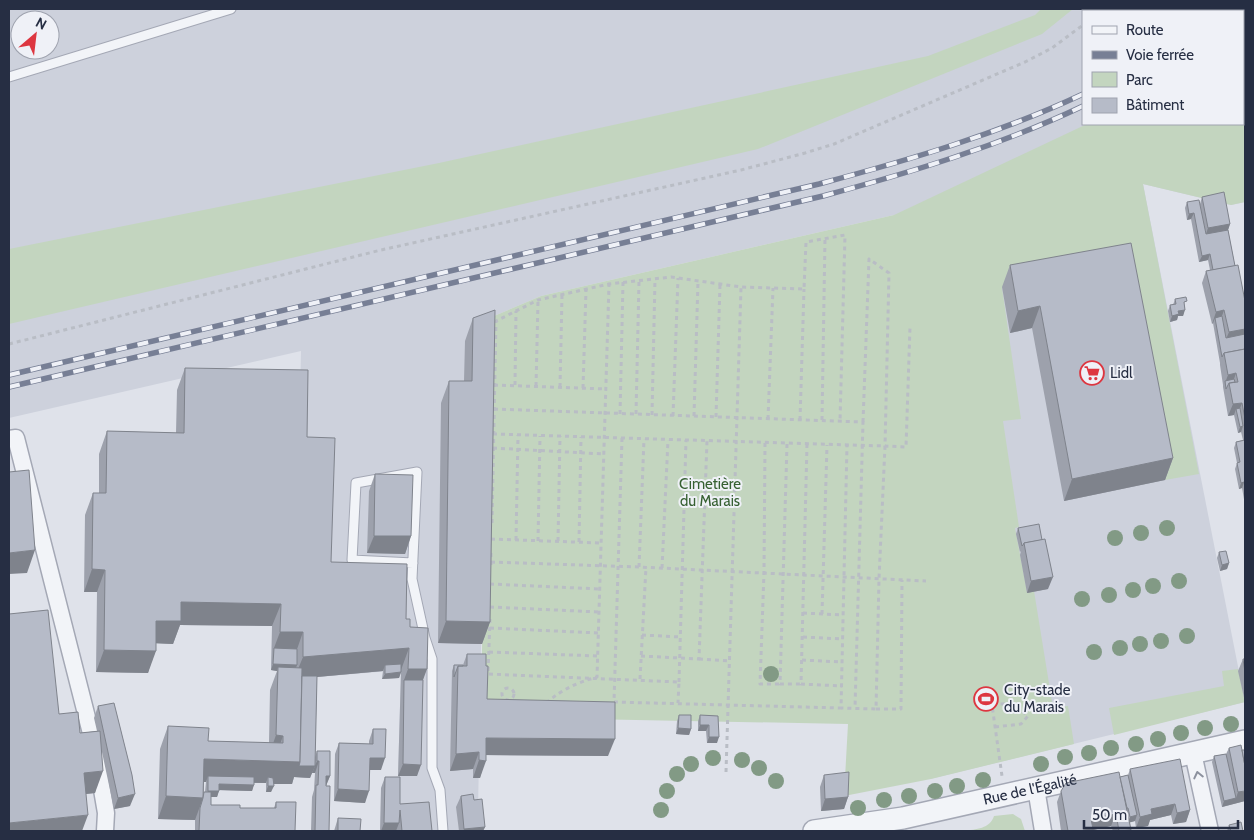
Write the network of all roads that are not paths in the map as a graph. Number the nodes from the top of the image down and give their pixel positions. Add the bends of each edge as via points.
1 (231, 9) edge
2 (9, 77) edge
3 (9, 439) edge
4 (412, 564) junction
5 (61, 618) junction
6 (43, 620) edge
7 (1245, 741) edge
8 (1193, 753) junction
9 (1036, 788) junction
10 (105, 831) edge
11 (443, 831) edge
12 (814, 831) edge
13 (1043, 831) edge
14 (1210, 831) edge

1 - 2 lane
3 - 5 street via 16,438
4 - 4 lane via 417,472 356,483 352,560
4 - 11 lane via 412,579 432,659 432,768 440,790
5 - 6 street
5 - 10 street via 95,750 106,813
7 - 8 street, Rue de l'Égalité
8 - 9 street, Rue de l'Égalité
14 -> 8 street
9 - 12 street, Rue de l'Égalité via 903,818
9 - 13 street

